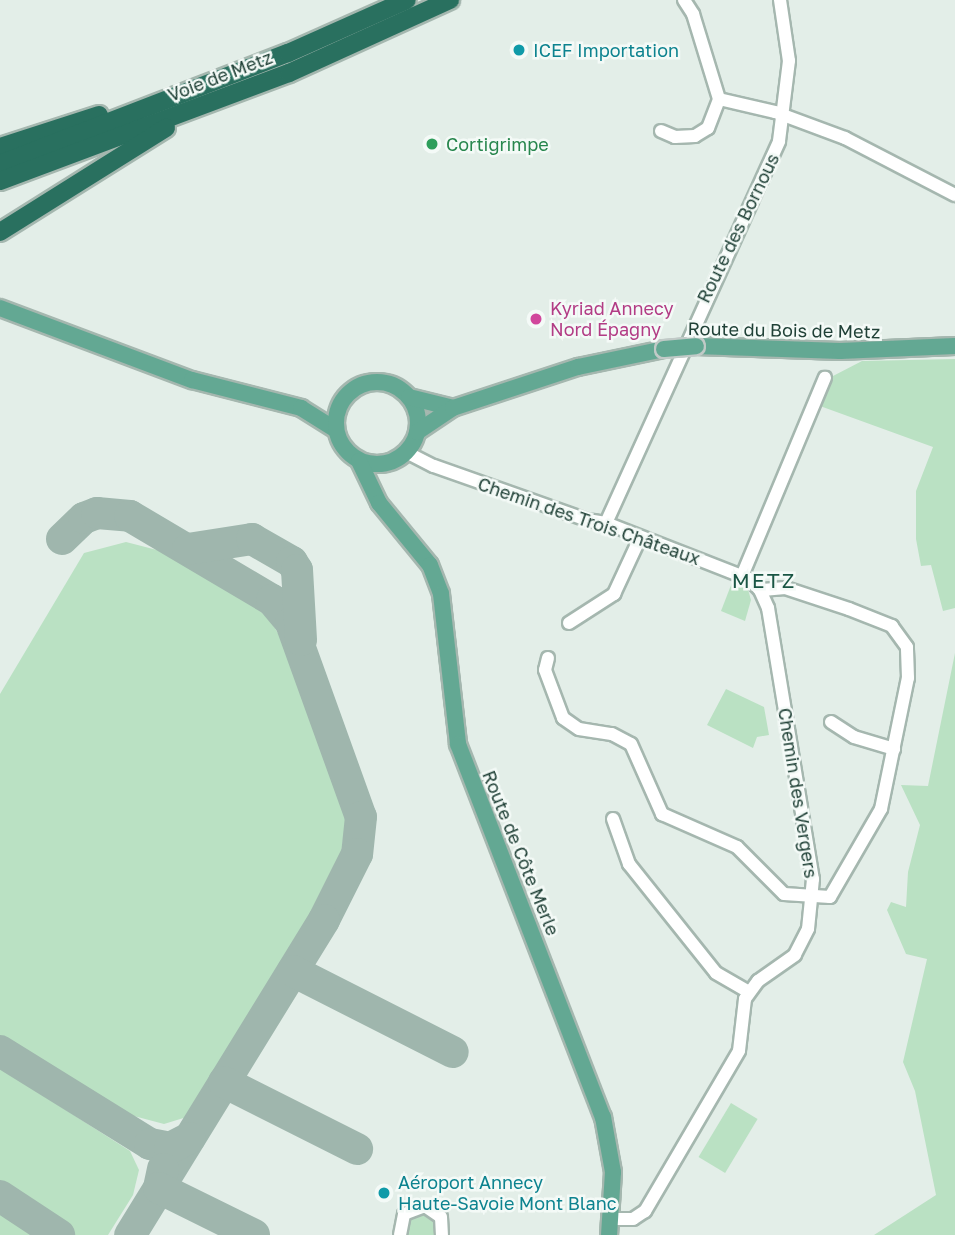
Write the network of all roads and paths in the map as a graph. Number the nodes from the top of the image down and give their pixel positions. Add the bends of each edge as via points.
1 (407, 0) edge
2 (450, 0) edge
3 (684, 0) edge
4 (780, 0) edge
5 (288, 53) junction
6 (719, 99) junction
7 (208, 104) junction
8 (785, 115) junction
9 (661, 131) dead end
10 (0, 147) edge
11 (0, 164) edge
12 (0, 181) edge
13 (955, 195) edge
14 (0, 232) edge
15 (0, 308) edge
16 (0, 319) edge
17 (955, 346) edge
18 (118, 354) junction
19 (825, 378) dead end
20 (409, 397) junction
21 (341, 402) junction
22 (301, 408) junction
23 (453, 408) junction
24 (336, 430) junction
25 (417, 432) junction
26 (406, 452) junction
27 (359, 461) junction
28 (388, 463) junction
29 (376, 496) junction
30 (606, 523) junction
31 (640, 538) junction
32 (742, 576) junction
33 (760, 590) junction
34 (569, 623) dead end
35 (548, 657) dead end
36 (831, 722) dead end
37 (894, 749) junction
38 (613, 819) dead end
39 (814, 899) junction
40 (749, 992) junction
41 (610, 1227) edge
42 (446, 1234) edge
43 (400, 1235) edge

1 - 5 highway, Voie de Metz
2 - 7 highway, Voie de Metz
3 - 6 street via 693,14
4 - 8 street, Route des Bornous via 789,61
5 - 10 highway
5 - 11 highway, Voie de Metz
6 - 8 street
6 - 9 street via 708,128 695,136 675,137
7 - 12 highway, Voie de Metz
7 - 14 highway
8 - 13 street via 845,138
8 - 30 street, Route des Bornous via 768,168 690,330
15 - 18 main road
16 - 18 main road
17 - 23 main road, Route du Bois de Metz, bridge via 840,351 664,349 578,367
18 - 22 main road via 232,393
19 - 32 street
20 - 21 main road via 393,385 373,382 349,392
20 - 23 main road
20 - 25 main road via 418,420
21 - 22 main road
21 - 24 main road
22 - 24 main road
23 - 25 main road, Route du Bois de Metz
24 - 27 main road via 340,443
25 - 26 main road
26 - 28 main road
26 - 30 street, Chemin des Trois Châteaux via 458,475
27 - 28 main road
27 - 29 main road, Route de Côte Merle
28 - 29 main road
29 - 41 main road, Route de Côte Merle via 421,551 439,587 458,744 603,1116 612,1172
30 - 31 street, Chemin des Trois Châteaux
31 - 32 street, Chemin des Trois Châteaux
31 - 34 street via 614,594
32 - 33 street, Chemin des Trois Châteaux
33 - 37 street via 785,588 829,601 898,631 905,641 908,668
33 - 39 street, Chemin des Vergers via 768,608
35 - 39 street, Chemin des Vergers via 545,670 563,718 579,729 612,734 631,744 662,814 737,847 778,891
36 - 37 street via 854,737
37 - 39 street via 881,809 832,895
38 - 40 street via 629,864 716,973
39 - 40 street via 802,945
40 - 41 street via 741,1012 739,1051 638,1217
42 - 43 street via 438,1212 418,1206 402,1217

